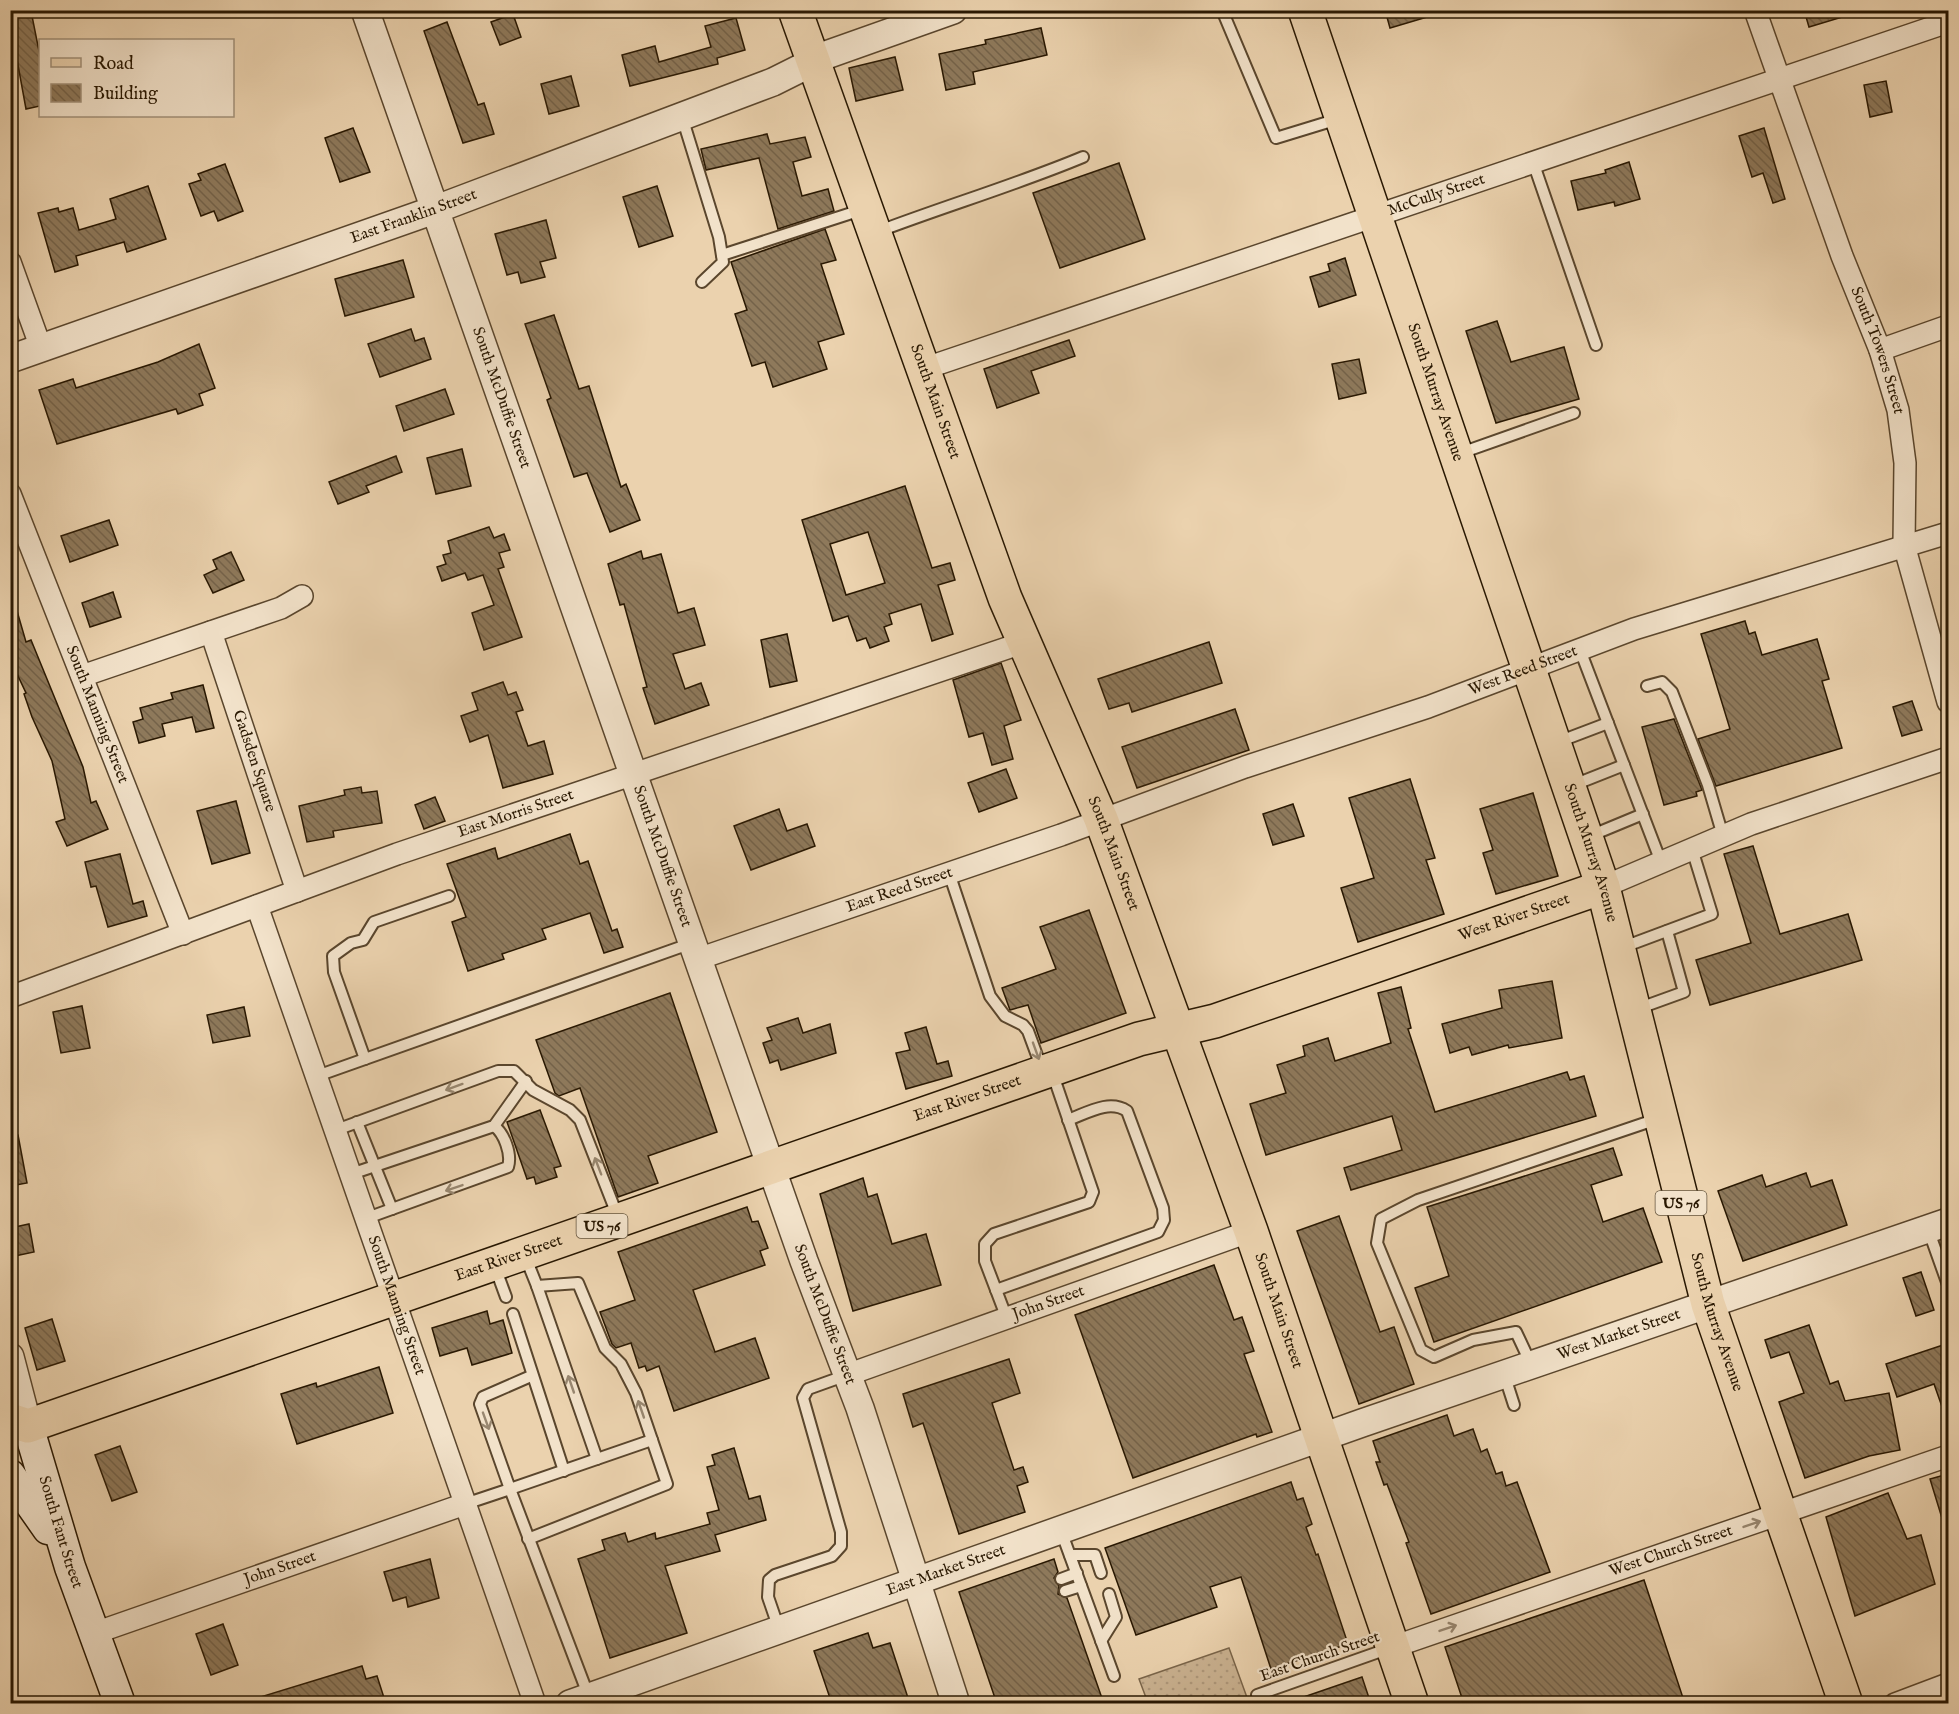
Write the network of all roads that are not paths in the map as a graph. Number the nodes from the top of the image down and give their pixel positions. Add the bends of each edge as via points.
1 (365, 10) edge
2 (795, 10) edge
3 (953, 10) edge
4 (1222, 10) edge
5 (1305, 10) edge
6 (1755, 10) edge
7 (1948, 22) edge
8 (812, 62) junction
9 (1780, 78) junction
10 (681, 117) junction
11 (1341, 118) junction
12 (1083, 157) dead end
13 (1533, 162) junction
14 (434, 210) junction
15 (1374, 215) junction
16 (869, 221) junction
17 (722, 255) junction
18 (10, 262) edge
19 (702, 282) dead end
20 (1948, 326) edge
21 (1596, 345) dead end
22 (41, 348) junction
23 (1880, 350) junction
24 (10, 359) edge
25 (923, 369) junction
26 (1574, 413) dead end
27 (1455, 455) junction
28 (10, 494) edge
29 (1948, 533) edge
30 (1904, 545) junction
31 (302, 596) dead end
32 (211, 632) junction
33 (1025, 642) junction
34 (1580, 650) junction
35 (1943, 661) edge
36 (1528, 671) junction
37 (82, 676) junction
38 (1647, 686) dead end
39 (1948, 702) edge
40 (1608, 723) junction
41 (1554, 744) junction
42 (1948, 758) edge
43 (1624, 765) junction
44 (633, 775) junction
45 (1569, 787) junction
46 (1642, 814) junction
47 (1101, 819) junction
48 (1723, 836) junction
49 (1586, 838) junction
50 (1692, 849) junction
51 (1661, 862) junction
52 (949, 873) junction
53 (1603, 887) junction
54 (297, 891) junction
55 (449, 896) dead end
56 (257, 906) junction
57 (1667, 931) junction
58 (183, 934) junction
59 (1620, 948) junction
60 (695, 951) junction
61 (10, 997) edge
62 (1635, 1010) junction
63 (1177, 1029) junction
64 (365, 1059) junction
65 (1047, 1071) junction
66 (317, 1077) junction
67 (526, 1082) junction
68 (1660, 1118) junction
69 (1068, 1120) junction
70 (357, 1122) junction
71 (494, 1126) junction
72 (336, 1130) junction
73 (375, 1166) junction
74 (771, 1167) junction
75 (351, 1174) junction
76 (392, 1209) junction
77 (367, 1218) junction
78 (619, 1221) junction
79 (1938, 1225) edge
80 (1251, 1231) junction
81 (524, 1254) junction
82 (494, 1264) junction
83 (537, 1286) junction
84 (1948, 1286) edge
85 (996, 1290) junction
86 (507, 1297) dead end
87 (395, 1299) junction
88 (1708, 1304) junction
89 (513, 1314) dead end
90 (1006, 1316) junction
91 (10, 1357) edge
92 (1531, 1364) junction
93 (1504, 1373) junction
94 (847, 1375) junction
95 (531, 1376) junction
96 (1514, 1405) dead end
97 (19, 1423) edge
98 (1322, 1437) junction
99 (652, 1440) junction
100 (1948, 1456) edge
101 (597, 1459) junction
102 (564, 1471) junction
103 (10, 1475) edge
104 (510, 1490) junction
105 (465, 1504) junction
106 (1781, 1514) junction
107 (528, 1539) junction
108 (1066, 1543) junction
109 (70, 1567) junction
110 (1077, 1573) junction
111 (1101, 1573) dead end
112 (1060, 1579) dead end
113 (915, 1582) junction
114 (1081, 1586) junction
115 (1065, 1591) dead end
116 (1109, 1594) dead end
117 (779, 1631) junction
118 (95, 1633) junction
119 (1101, 1641) junction
120 (1393, 1647) junction
121 (1114, 1676) dead end
122 (1948, 1684) edge
123 (1257, 1695) dead end
124 (579, 1700) edge
125 (120, 1704) edge
126 (535, 1704) edge
127 (956, 1704) edge
128 (1412, 1704) edge
129 (1846, 1704) edge
130 (1895, 1704) edge

1 - 14 street, South McDuffie Street
2 - 8 main road, South Main Street
3 - 8 street, East Franklin Street
4 - 11 lane via 1276,138
5 - 11 main road, South Murray Avenue
6 - 9 street, South Towers Street
7 - 9 street, McCully Street
8 - 10 street, East Franklin Street via 773,82
8 - 16 main road, South Main Street
9 - 13 street, McCully Street
9 - 23 street, South Towers Street via 1842,256
10 - 14 street, East Franklin Street
10 - 17 lane
11 - 15 main road, South Murray Avenue
12 - 16 lane via 963,200
13 - 15 street, McCully Street
13 - 21 lane
14 - 22 street, East Franklin Street
14 - 44 street, South McDuffie Street
15 - 25 street, McCully Street
15 - 27 main road, South Murray Avenue
16 - 17 lane
16 - 25 main road, South Main Street
17 - 19 lane via 723,262
18 - 22 street
20 - 23 street
22 - 24 street, East Franklin Street
23 - 30 street, South Towers Street via 1899,410 1905,463
25 - 33 main road, South Main Street via 1005,598
26 - 27 lane
27 - 36 main road, South Murray Avenue
28 - 37 street, South Manning Street
29 - 30 street, West Reed Street
30 - 34 street, West Reed Street via 1634,629
30 - 35 street, South Towers Street
31 - 32 street via 281,608
32 - 37 street
32 - 54 street, Gadsden Square
33 - 44 street, East Morris Street
33 - 47 main road, South Main Street
34 - 36 street, West Reed Street
34 - 40 lane
35 - 39 street, South Towers Street
36 - 41 main road, South Murray Avenue
36 - 47 street, West Reed Street
37 - 58 street, South Manning Street
38 - 48 lane via 1662,682 1672,692
40 - 41 lane
40 - 43 lane
41 - 45 main road, South Murray Avenue
42 - 48 street, West River Street
43 - 45 lane
43 - 46 lane
44 - 54 street, East Morris Street
44 - 60 street, South McDuffie Street
45 - 49 main road, South Murray Avenue
46 - 49 lane
46 - 51 lane
47 - 52 street, East Reed Street
47 - 63 main road, South Main Street
48 - 50 street, West River Street
49 - 53 main road, South Murray Avenue
50 - 51 street, West River Street
50 - 57 lane via 1712,914
51 - 53 street, West River Street
52 - 60 street, East Reed Street
52 -> 65 lane via 990,996 1005,1017 1028,1031
53 - 59 main road, South Murray Avenue / US 76
53 - 63 main road, West River Street / US 76 via 1215,1021
54 - 56 street, East Morris Street
55 - 64 lane via 374,922 363,940 333,956 334,972
56 - 58 street, East Morris Street
56 - 66 street, South Manning Street
57 - 59 lane
57 - 62 lane via 1684,992
58 - 61 street, East Morris Street
59 - 62 main road, South Murray Avenue / US 76
60 - 64 lane
60 - 74 street, South McDuffie Street
62 - 68 main road, South Murray Avenue / US 76
63 - 65 main road, East River Street / US 76 via 1139,1038
63 - 80 main road, South Main Street
64 - 66 lane
65 - 69 lane
65 - 74 main road, East River Street / US 76
66 - 72 street, South Manning Street
67 -> 70 lane via 514,1071 498,1071
67 - 71 lane
78 -> 67 lane via 580,1120
68 - 88 main road, South Murray Avenue / US 76
68 - 92 lane via 1418,1200 1382,1218 1377,1243 1421,1350 1434,1358 1473,1340 1516,1332
69 - 85 lane via 1093,1192 1089,1202 994,1234 985,1244
69 - 85 lane via 1104,1107 1119,1106 1127,1111 1164,1220 1158,1232
70 - 72 lane
70 - 73 lane
71 - 73 lane
71 -> 76 lane via 501,1131 510,1160 508,1167
72 - 75 street, South Manning Street
73 - 75 lane
73 - 76 lane
74 - 78 main road, East River Street / US 76
74 - 94 street, South McDuffie Street
75 - 77 street, South Manning Street
76 - 77 lane
77 - 87 street, South Manning Street
78 - 81 main road, East River Street / US 76
79 - 84 lane
79 - 88 street, West Market Street
80 - 90 street, John Street
80 - 98 main road, South Main Street
81 - 82 main road, East River Street / US 76
81 - 83 lane
82 - 86 lane
82 - 87 main road, East River Street / US 76
99 -> 83 lane via 636,1393 621,1364 605,1348 578,1283
101 -> 83 lane
85 - 90 lane
87 - 97 main road, East River Street / US 76
87 - 105 street, South Manning Street
88 - 92 street, West Market Street
88 - 106 main road, South Murray Avenue / US 76
89 - 95 lane
90 - 94 street, John Street
91 - 97 street, South Fant Street
92 - 93 street, West Market Street
93 - 96 lane
93 - 98 street, West Market Street
94 - 113 street, South McDuffie Street
94 - 117 lane via 808,1389 803,1398 841,1532 841,1546 832,1556 769,1580 768,1597
95 - 102 lane
95 -> 104 lane via 483,1397 480,1404
97 - 109 main road, South Fant Street
98 - 108 street, East Market Street
98 - 120 main road, South Main Street
99 - 101 lane
99 - 107 lane via 667,1484
100 - 106 street, West Church Street
101 - 102 lane
102 - 104 lane
103 - 109 main road
104 - 105 lane
104 - 107 lane
105 - 118 street, John Street
105 - 126 street, South Manning Street
120 -> 106 street, West Church Street
106 - 129 main road, South Murray Avenue / US 76
107 - 124 lane
108 - 110 lane
108 - 111 lane via 1095,1555
108 - 113 street, East Market Street
109 - 118 main road, South Fant Street
110 - 112 lane
110 - 114 lane
113 - 117 street, East Market Street
113 - 127 street, South McDuffie Street
114 - 115 lane
114 - 119 lane
116 - 119 lane via 1116,1617
117 - 124 street, East Market Street
118 - 125 main road, South Fant Street
119 - 121 lane
120 - 123 lane, East Church Street
120 - 128 main road, South Main Street
122 - 130 street

